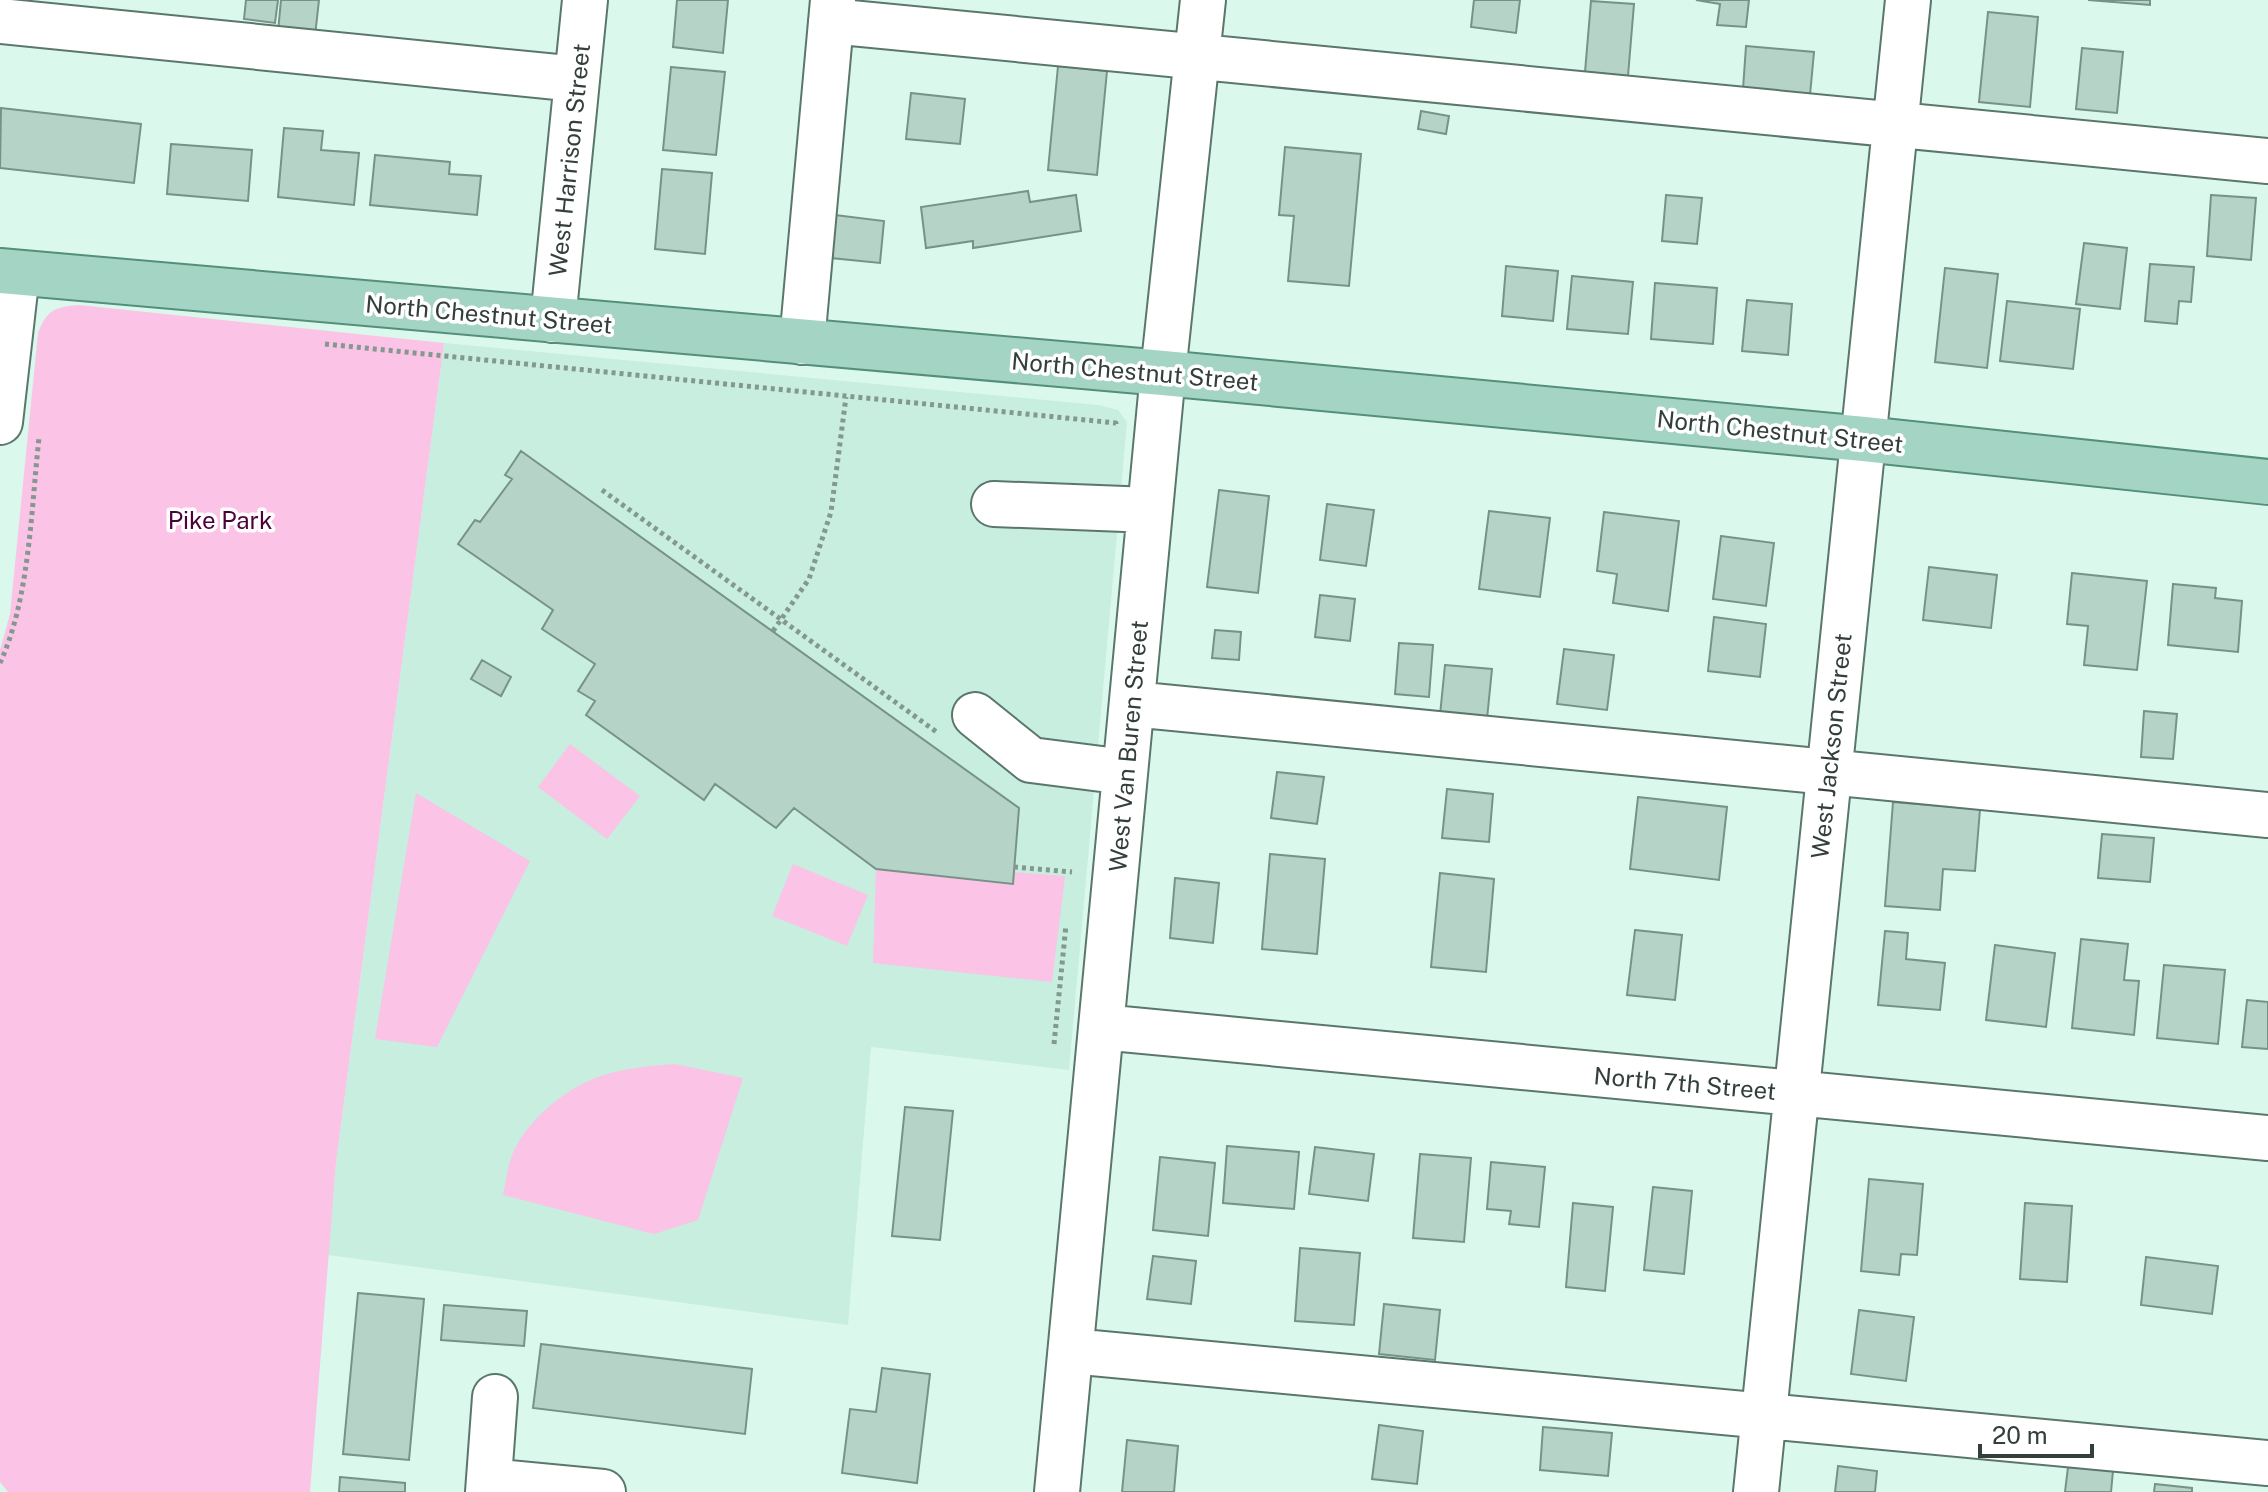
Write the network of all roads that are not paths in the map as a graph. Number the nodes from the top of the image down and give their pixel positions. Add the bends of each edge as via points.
1 (585, 0) edge
2 (1203, 0) edge
3 (1908, 0) edge
4 (832, 11) edge
5 (0, 21) edge
6 (1197, 57) junction
7 (577, 79) junction
8 (1895, 126) junction
9 (2268, 161) edge
10 (8, 272) edge
11 (553, 320) junction
12 (802, 342) junction
13 (1163, 373) junction
14 (20, 427) edge
15 (1864, 439) junction
16 (2268, 482) edge
17 (994, 504) dead end
18 (1150, 510) junction
19 (1132, 704) junction
20 (959, 726) road end
21 (1125, 772) junction
22 (1828, 772) junction
23 (2268, 815) edge
24 (1101, 1027) junction
25 (1795, 1094) junction
26 (2268, 1138) edge
27 (1071, 1351) junction
28 (495, 1397) dead end
29 (1763, 1414) junction
30 (2268, 1463) edge
31 (488, 1486) edge
32 (603, 1492) edge
33 (1057, 1492) edge
34 (1756, 1492) edge

1 - 7 street, West Harrison Street
2 - 6 street, West Van Buren Street
3 - 8 street, West Jackson Street
4 - 6 street
4 - 12 street
5 - 7 street
6 - 8 street
6 - 13 street, West Van Buren Street
7 - 11 street, West Harrison Street
8 - 9 street
8 - 15 street, West Jackson Street
10 - 11 main road, North Chestnut Street
10 - 14 street
11 - 12 main road, North Chestnut Street
12 - 13 main road, North Chestnut Street
13 - 15 main road, North Chestnut Street
13 - 18 street, West Van Buren Street
15 - 16 main road, North Chestnut Street
15 - 22 street, West Jackson Street
17 - 18 street
18 - 19 street, West Van Buren Street
19 - 21 street, West Van Buren Street
19 - 22 street
20 - 21 street via 1031,760
21 - 24 street, West Van Buren Street
22 - 23 street
22 - 25 street, West Jackson Street
24 - 25 street, North 7th Street
24 - 27 street, West Van Buren Street
25 - 26 street, North 7th Street
25 - 29 street, West Jackson Street
27 - 29 street
27 - 33 street, West Van Buren Street
28 - 31 street
29 - 30 street
29 - 34 street, West Jackson Street
31 - 32 street

